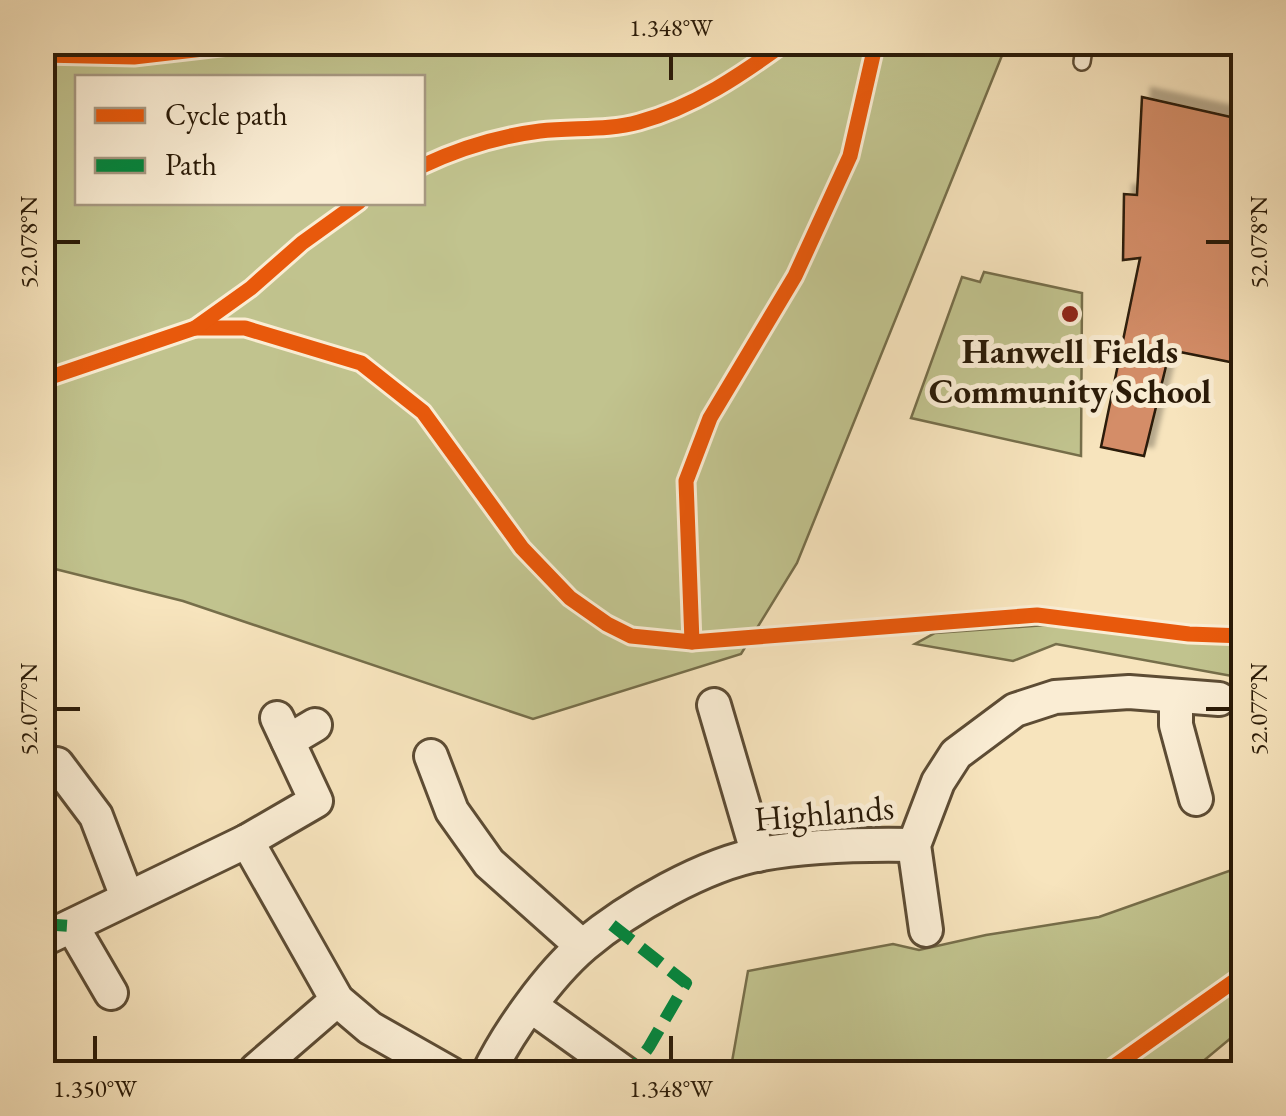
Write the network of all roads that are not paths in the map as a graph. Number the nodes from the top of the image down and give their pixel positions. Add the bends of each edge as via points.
1 (1085, 42) edge
2 (1082, 62) dead end
3 (1176, 698) junction
4 (1219, 700) dead end
5 (714, 704) dead end
6 (293, 728) dead end
7 (431, 756) dead end
8 (57, 764) dead end
9 (1196, 799) dead end
10 (247, 841) junction
11 (914, 845) junction
12 (758, 854) junction
13 (127, 897) junction
14 (926, 930) dead end
15 (57, 933) edge
16 (582, 946) junction
17 (111, 994) dead end
18 (336, 1000) junction
19 (532, 1006) junction
20 (256, 1070) dead end
21 (452, 1074) edge
22 (488, 1074) edge
23 (626, 1074) edge

1 - 2 lane
3 - 4 street
3 - 9 street via 1176,725
3 - 11 street via 1075,694 1016,710 956,754
5 - 12 street
6 - 10 street via 316,801
7 - 16 street via 452,811 490,864
8 - 13 street via 96,816
10 - 13 street
10 - 18 street
11 - 12 street, Highlands
11 - 14 street
12 - 16 street, Highlands via 666,892
13 - 15 street
15 - 17 street
16 - 19 street, Highlands
18 - 20 street
18 - 21 street via 370,1028
19 - 22 street, Highlands via 506,1036
19 - 23 street

